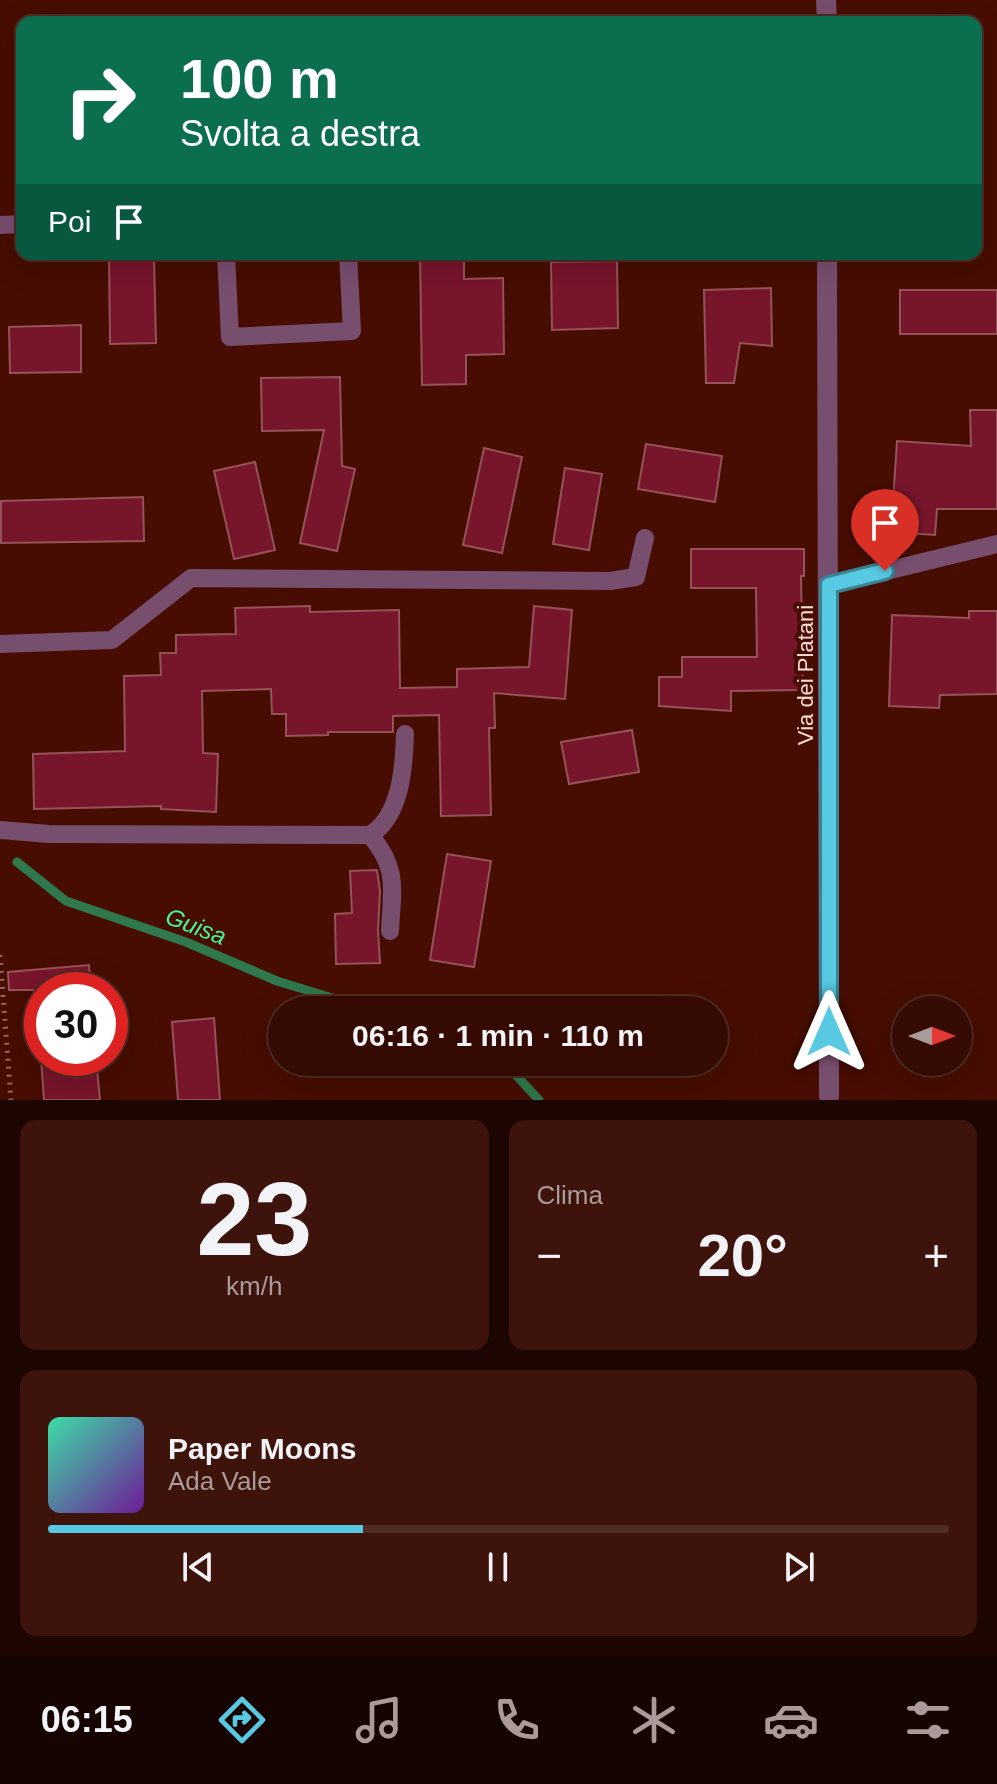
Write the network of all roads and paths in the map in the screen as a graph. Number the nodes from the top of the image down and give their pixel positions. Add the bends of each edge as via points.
1 (226, 260) edge
2 (348, 260) edge
3 (827, 260) edge
4 (645, 538) dead end
5 (997, 544) edge
6 (829, 585) junction
7 (0, 644) edge
8 (405, 734) dead end
9 (0, 830) edge
10 (370, 835) junction
11 (390, 931) dead end
12 (0, 955) edge
13 (829, 1096) dead end
14 (11, 1100) edge

1 - 2 lane via 230,337 352,331
3 - 6 street, Via dei Platani
4 - 7 lane via 636,577 191,578 112,640
5 - 6 lane
6 - 13 street, Via dei Platani
8 - 10 lane via 404,777 382,828
9 - 10 lane
10 - 11 lane via 385,852 392,872
12 - 14 path

